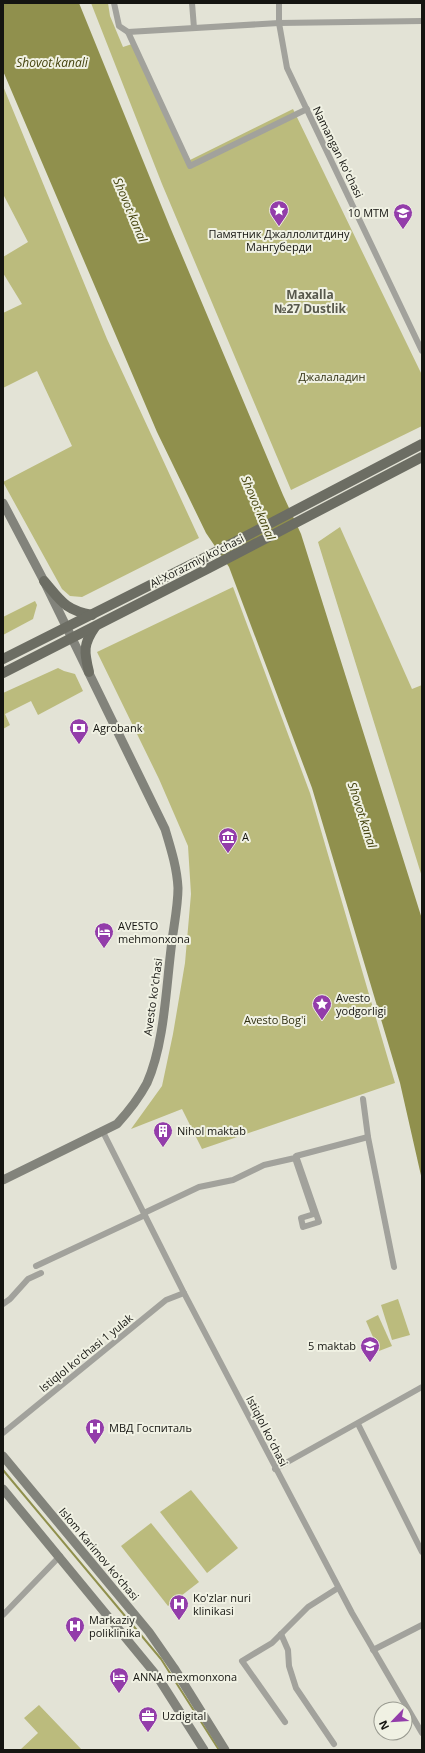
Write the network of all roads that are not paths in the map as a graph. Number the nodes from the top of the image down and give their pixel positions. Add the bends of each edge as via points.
1 (114, 3) edge
2 (192, 3) edge
3 (279, 3) edge
4 (422, 21) edge
5 (279, 23) junction
6 (194, 28) junction
7 (128, 32) junction
8 (307, 109) junction
9 (422, 351) edge
10 (422, 444) edge
11 (422, 457) edge
12 (3, 503) edge
13 (44, 581) junction
14 (92, 615) junction
15 (95, 626) junction
16 (67, 627) junction
17 (72, 638) junction
18 (21, 650) junction
19 (3, 655) edge
20 (3, 659) edge
21 (89, 672) junction
22 (3, 673) edge
23 (363, 1099) dead end
24 (103, 1132) junction
25 (368, 1136) junction
26 (3, 1180) edge
27 (144, 1214) junction
28 (36, 1266) dead end
29 (394, 1267) dead end
30 (41, 1273) dead end
31 (184, 1293) junction
32 (3, 1304) edge
33 (422, 1387) edge
34 (358, 1424) junction
35 (3, 1433) edge
36 (3, 1456) edge
37 (275, 1469) junction
38 (3, 1489) edge
39 (422, 1552) edge
40 (60, 1556) junction
41 (338, 1588) junction
42 (3, 1615) edge
43 (422, 1625) edge
44 (281, 1634) junction
45 (373, 1650) junction
46 (285, 1722) dead end
47 (422, 1733) edge
48 (334, 1744) dead end
49 (204, 1750) edge
50 (225, 1750) edge

1 - 7 street via 119,26
2 - 6 street
3 - 5 street, Namangan ko'chasi
4 - 5 street
5 - 6 street
5 - 8 street, Namangan ko'chasi via 287,68
6 - 7 street
7 - 8 street via 190,166
8 - 9 street, Namangan ko'chasi
10 - 14 main road, Al-Xorazmiy ko’chasi
11 - 15 main road, Al-Xorazmiy ko’chasi
12 - 13 street, Avesto ko'chasi
13 - 14 main road via 68,608
13 - 16 street, Avesto ko'chasi
14 - 16 main road, Al-Xorazmiy ko’chasi
15 - 17 main road, Al-Xorazmiy ko’chasi
15 - 21 main road via 85,645
16 - 17 street, Avesto ko'chasi
16 - 18 main road, Al-Xorazmiy ko’chasi
17 - 21 street, Avesto ko'chasi
17 - 22 main road, Al-Xorazmiy ko’chasi
18 - 19 street
18 - 20 main road, Al-Xorazmiy ko’chasi
21 - 24 street, Avesto ko'chasi via 165,829 176,869 178,889 164,1006 153,1066 147,1082 129,1110 117,1124
23 - 25 street
24 - 26 street, Avesto ko'chasi
24 - 27 street, Istiqlol ko'chasi
25 - 27 street via 296,1156 318,1222 303,1227 301,1218 314,1214 295,1158 264,1164 233,1180 199,1187
25 - 29 street
27 - 28 street
27 - 31 street, Istiqlol ko'chasi
30 - 32 street via 28,1279
31 - 35 street, Istiqlol ko'chasi 1 yulak via 166,1300
31 - 37 street, Istiqlol ko'chasi
33 - 34 street
34 - 37 street
34 - 39 street
36 - 50 street, Islom Karimov ko'chasi via 149,1632
37 - 41 street, Istiqlol ko'chasi
38 - 40 street
40 - 42 street
40 - 49 street via 157,1676
41 - 44 street via 308,1607
41 - 45 street, Istiqlol ko'chasi
43 - 45 street
44 - 46 street via 272,1643 242,1661
44 - 48 street via 288,1650 289,1666 296,1688
45 - 47 street, Istiqlol ko'chasi

